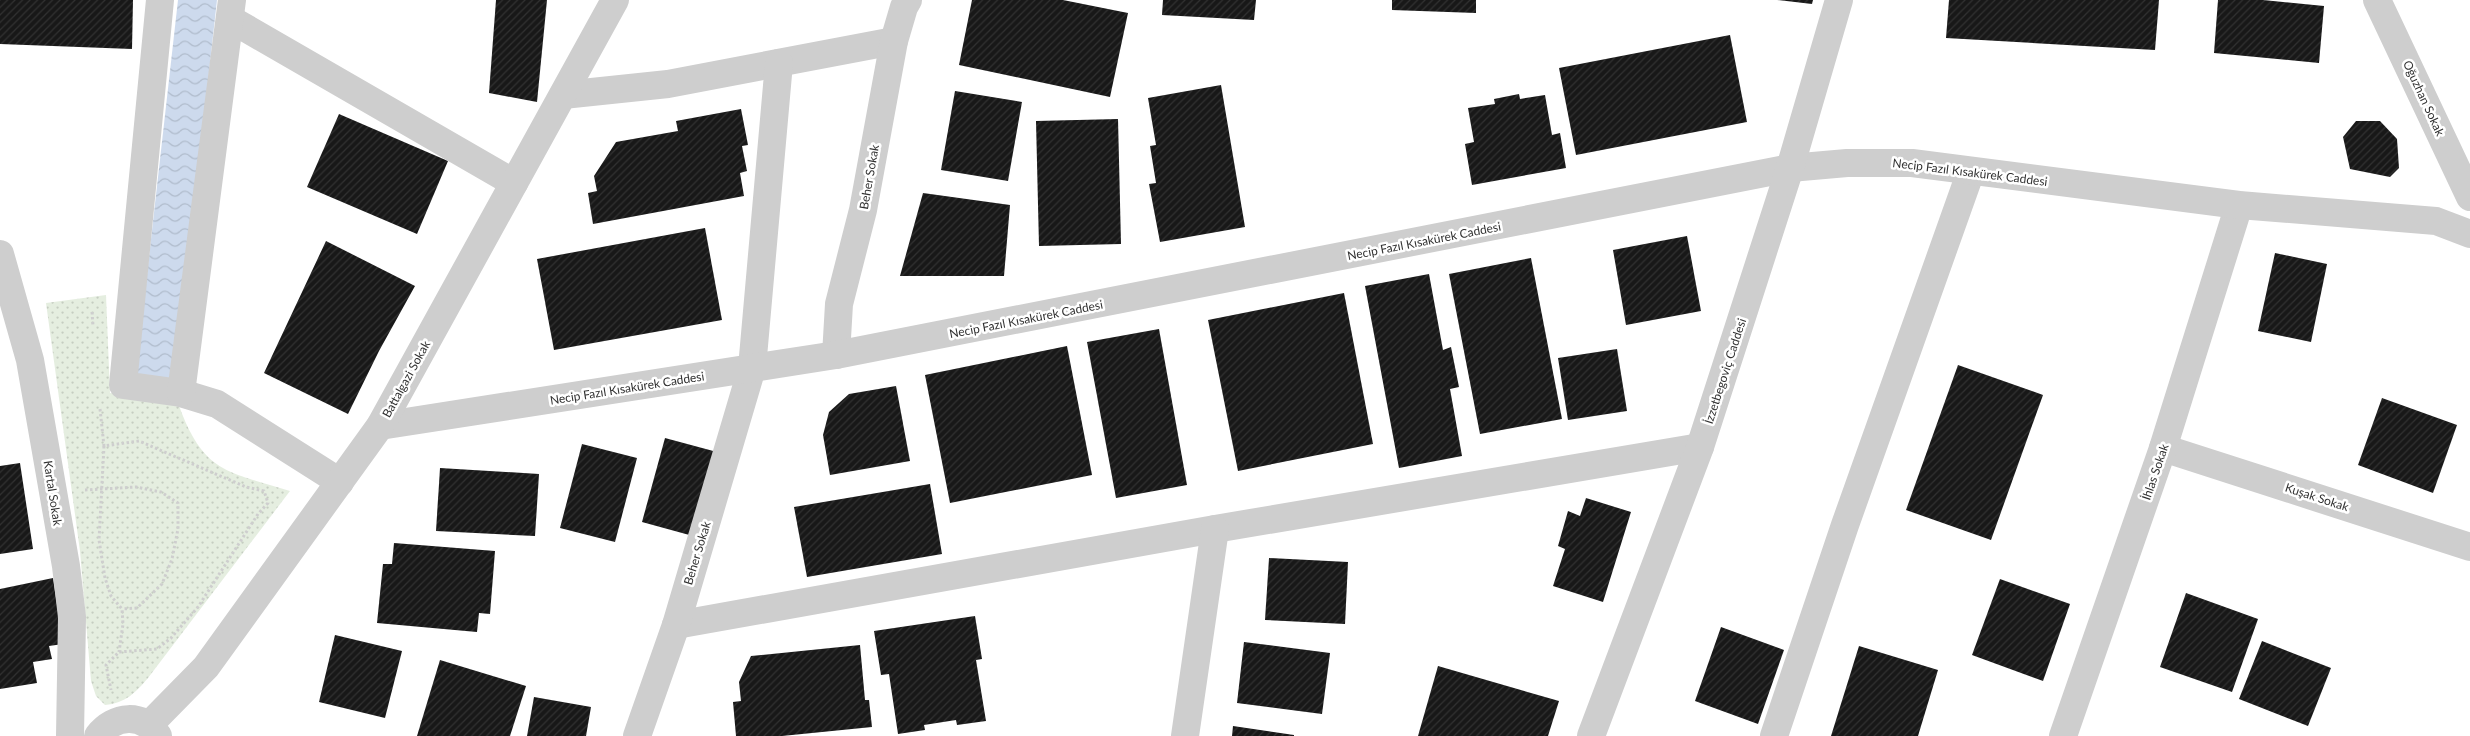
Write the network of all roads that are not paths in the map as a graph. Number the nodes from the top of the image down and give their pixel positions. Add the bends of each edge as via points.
1 (160, 0) edge
2 (615, 0) edge
3 (908, 0) edge
4 (1839, 0) edge
5 (2377, 0) edge
6 (231, 10) edge
7 (894, 41) junction
8 (779, 63) junction
9 (563, 95) junction
10 (1790, 168) junction
11 (1971, 171) junction
12 (514, 183) junction
13 (2470, 197) edge
14 (2239, 205) junction
15 (2470, 216) edge
16 (2436, 221) junction
17 (2470, 234) edge
18 (0, 254) edge
19 (836, 355) junction
20 (752, 368) junction
21 (181, 393) junction
22 (380, 426) junction
23 (1700, 447) junction
24 (2163, 448) junction
25 (340, 482) junction
26 (1215, 529) junction
27 (2470, 547) edge
28 (676, 625) junction
29 (107, 728) edge
30 (154, 731) edge
31 (70, 736) edge
32 (637, 736) edge
33 (1185, 736) edge
34 (1591, 736) edge
35 (1774, 736) edge
36 (2063, 736) edge

1 - 21 street via 123,385
2 - 9 street, Battalgazi Sokak
3 - 7 street, Beher Sokak
4 - 10 street, İzzetbegoviç Caddesi
5 - 13 street, Oğuzhan Sokak
6 - 12 street
6 - 21 street
7 - 8 street
7 - 19 street, Beher Sokak via 863,210 839,304
8 - 9 street via 668,84
8 - 20 street, Beher Sokak
9 - 12 street, Battalgazi Sokak
10 - 11 street, Necip Fazıl Kısakürek Caddesi via 1878,162
10 - 19 street, Necip Fazıl Kısakürek Caddesi
10 - 23 street, İzzetbegoviç Caddesi
11 - 14 street, Necip Fazıl Kısakürek Caddesi
11 - 35 street
12 - 22 street, Battalgazi Sokak
14 - 16 street, Necip Fazıl Kısakürek Caddesi
14 - 24 street, İhlas Sokak
15 - 16 street
16 - 17 street, Necip Fazıl Kısakürek Caddesi
18 - 31 street, Kartal Sokak via 30,360 66,566 72,617
19 - 20 street, Necip Fazıl Kısakürek Caddesi
20 - 22 street, Necip Fazıl Kısakürek Caddesi
20 - 28 street, Beher Sokak
21 - 25 street via 217,404
22 - 25 street, Battalgazi Sokak
23 - 26 street
23 - 34 street, İzzetbegoviç Caddesi
24 - 27 street, Kuşak Sokak
24 - 36 street, İhlas Sokak
25 - 30 street, Battalgazi Sokak via 206,667
26 - 28 street
26 - 33 street
28 - 32 street, Beher Sokak
29 - 30 street via 129,718

